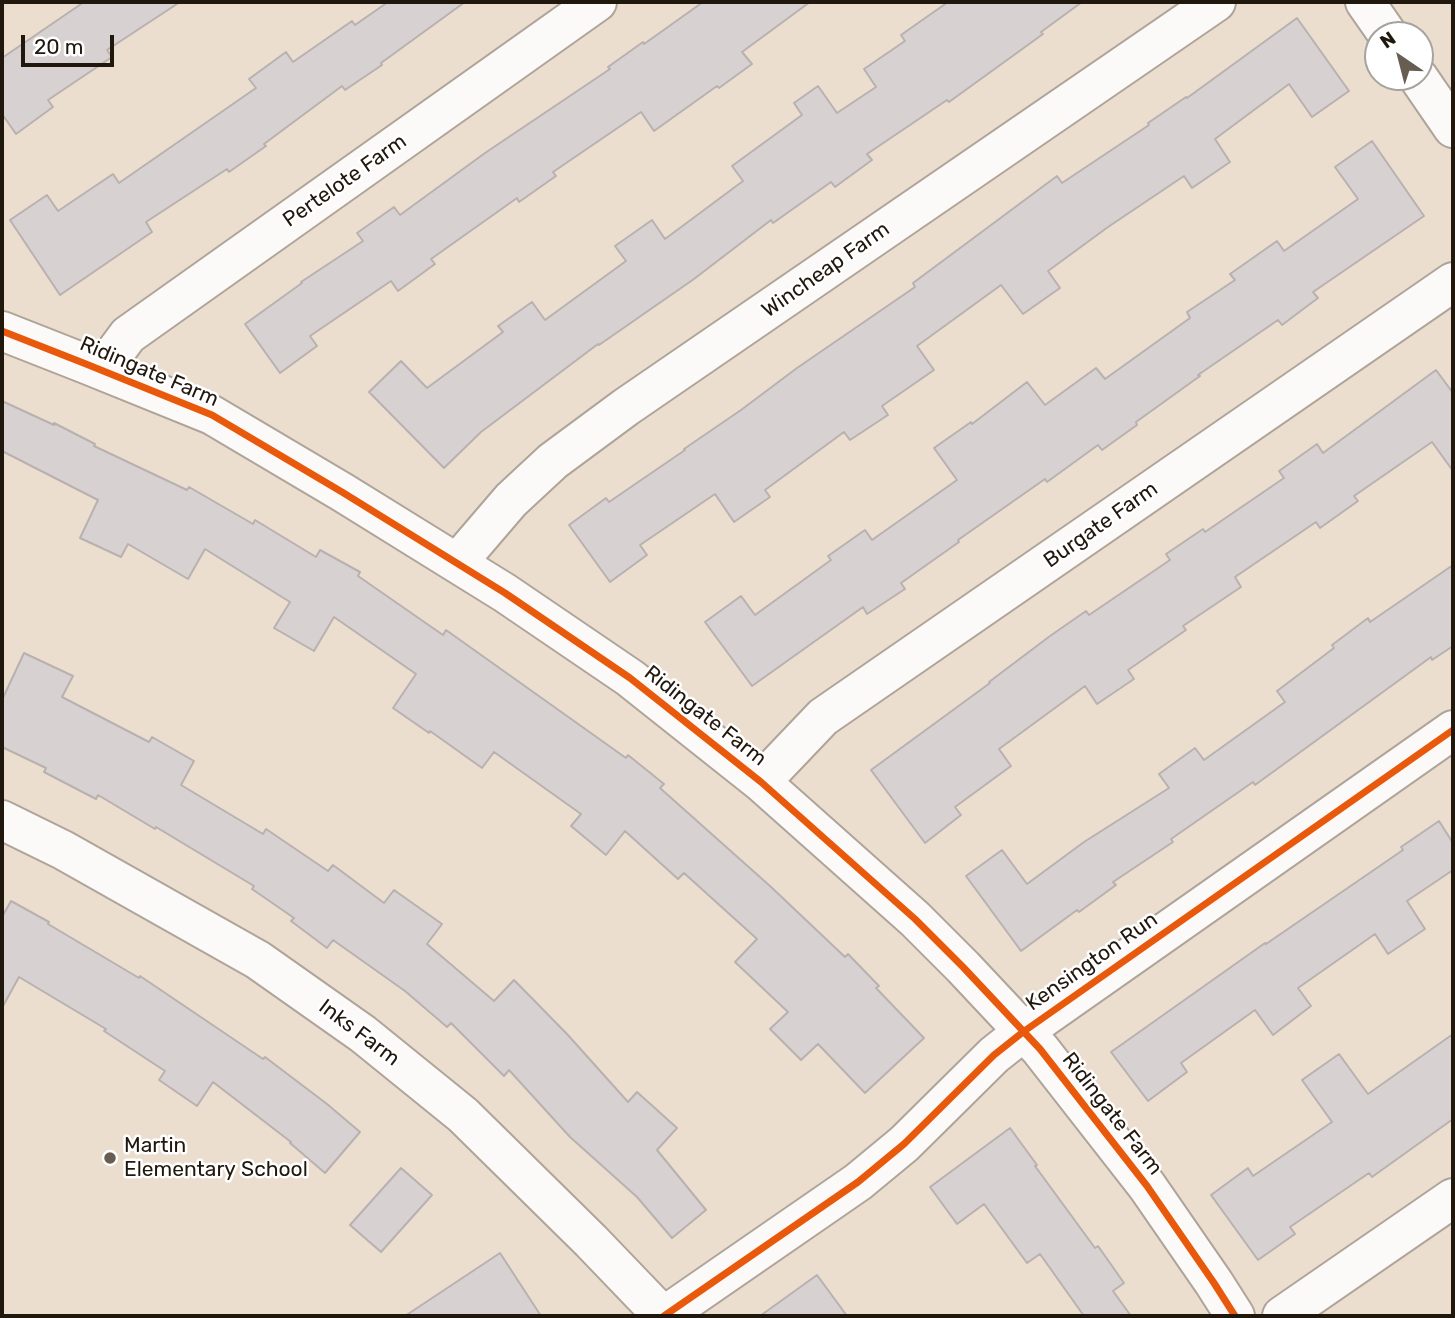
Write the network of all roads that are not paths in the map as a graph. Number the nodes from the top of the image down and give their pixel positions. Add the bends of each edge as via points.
1 (597, 2) edge
2 (1216, 2) edge
3 (1365, 2) edge
4 (1378, 21) edge
5 (1428, 91) edge
6 (1453, 128) edge
7 (1453, 282) edge
8 (2, 331) edge
9 (102, 370) junction
10 (457, 564) junction
11 (1453, 730) edge
12 (761, 782) junction
13 (2, 820) edge
14 (1023, 1032) junction
15 (1453, 1198) edge
16 (664, 1316) edge
17 (1235, 1316) edge
18 (1282, 1316) edge

1 - 9 street, Pertelote Farm via 128,335
2 - 10 street, Wincheap Farm via 553,461 511,500
3 - 4 street
5 - 6 street
7 - 12 street, Burgate Farm via 823,717
8 - 9 street, Ridingate Farm
9 - 10 street, Ridingate Farm via 212,415
10 - 12 street, Ridingate Farm via 630,678
11 - 14 street, Kensington Run
12 - 14 street, Ridingate Farm via 915,919
13 - 16 street, Inks Farm via 258,960 363,1034 463,1115
14 - 16 street, Kensington Run via 858,1182
14 - 17 street, Ridingate Farm via 1147,1185
15 - 18 street

